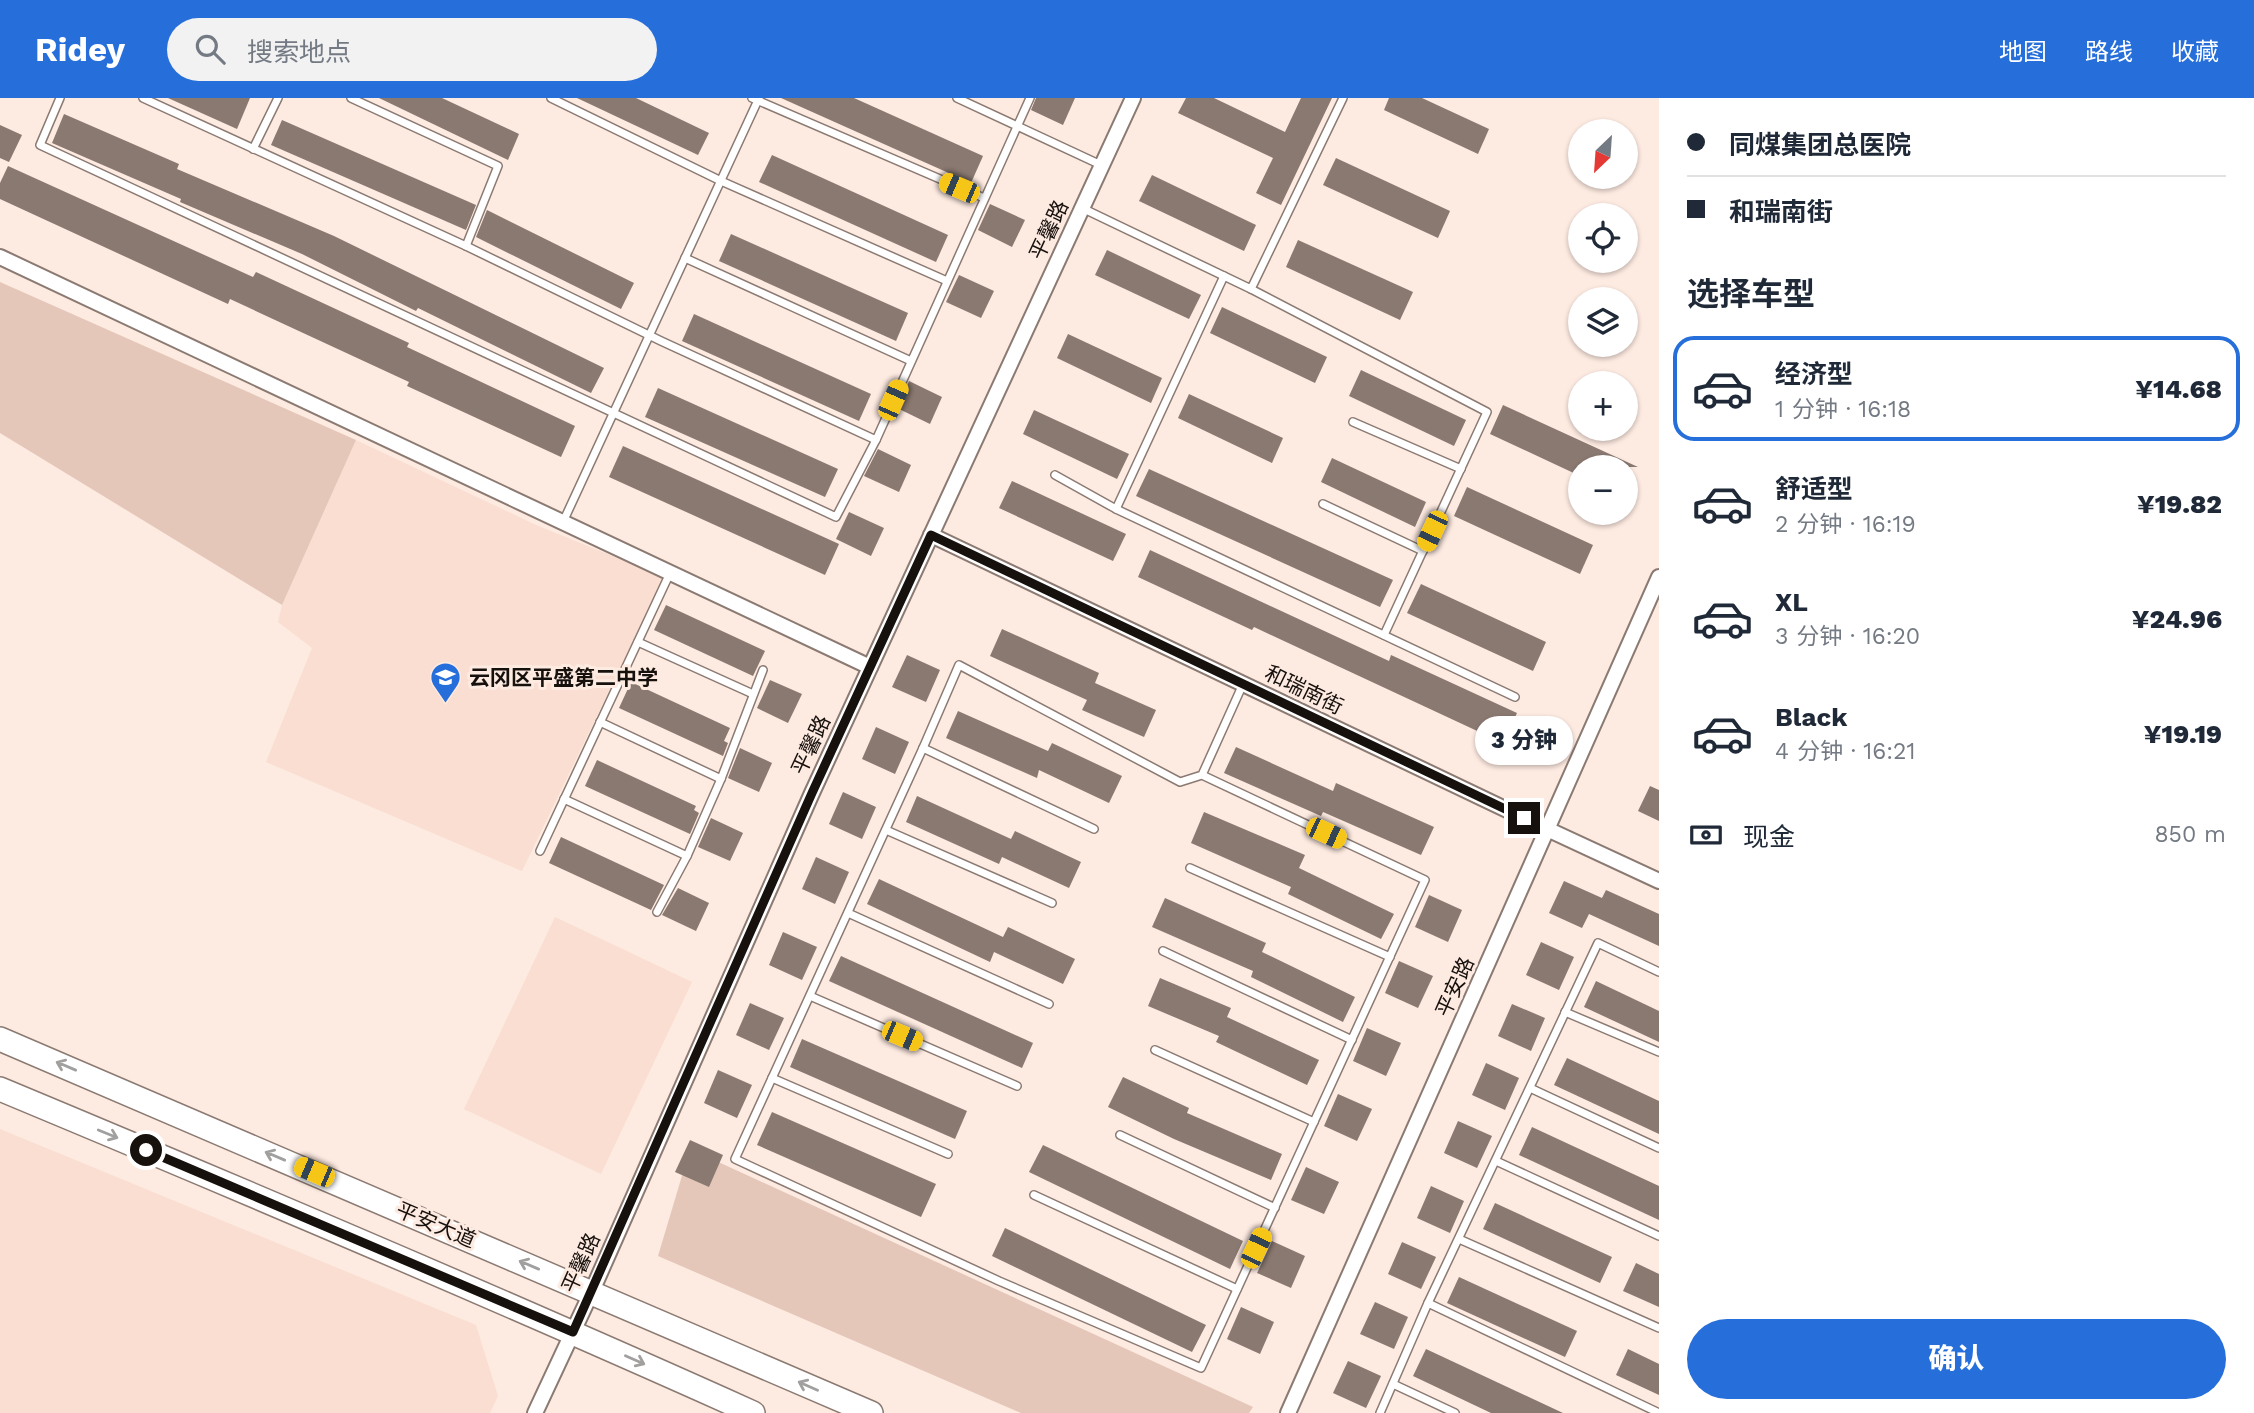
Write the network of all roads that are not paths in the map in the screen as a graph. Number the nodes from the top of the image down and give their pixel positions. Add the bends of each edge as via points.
1 (60, 98) edge
2 (143, 98) edge
3 (278, 98) edge
4 (351, 98) edge
5 (551, 98) edge
6 (957, 98) edge
7 (1030, 98) edge
8 (1133, 98) edge
9 (1343, 98) edge
10 (756, 99) edge
11 (1017, 125) junction
12 (253, 149) junction
13 (1102, 165) junction
14 (721, 181) junction
15 (984, 198) junction
16 (1082, 208) junction
17 (466, 246) junction
18 (0, 257) edge
19 (685, 258) junction
20 (1224, 276) junction
21 (947, 281) junction
22 (1251, 289) junction
23 (649, 335) junction
24 (911, 361) junction
25 (612, 414) junction
26 (1353, 422) dead end
27 (876, 440) junction
28 (1461, 469) junction
29 (1055, 475) dead end
30 (1323, 504) dead end
31 (1116, 509) junction
32 (563, 522) junction
33 (931, 535) junction
34 (1423, 551) junction
35 (670, 573) junction
36 (1659, 577) edge
37 (1384, 635) junction
38 (638, 642) junction
39 (870, 667) junction
40 (763, 670) dead end
41 (1243, 684) junction
42 (753, 694) junction
43 (1515, 697) dead end
44 (600, 722) junction
45 (923, 748) junction
46 (1202, 775) junction
47 (721, 779) junction
48 (564, 799) junction
49 (886, 830) junction
50 (1094, 830) dead end
51 (1547, 830) junction
52 (540, 850) dead end
53 (687, 856) junction
54 (1190, 868) dead end
55 (1659, 881) edge
56 (1052, 903) dead end
57 (657, 912) dead end
58 (848, 913) junction
59 (1163, 951) dead end
60 (1390, 957) junction
61 (1659, 972) edge
62 (810, 996) junction
63 (1049, 1004) dead end
64 (1565, 1012) junction
65 (0, 1039) edge
66 (1352, 1040) junction
67 (1155, 1050) dead end
68 (1659, 1052) edge
69 (772, 1078) junction
70 (1017, 1086) dead end
71 (1530, 1088) junction
72 (0, 1089) edge
73 (1314, 1122) junction
74 (1121, 1135) dead end
75 (1659, 1148) edge
76 (948, 1154) dead end
77 (1496, 1161) junction
78 (1034, 1195) dead end
79 (1275, 1208) junction
80 (1659, 1236) edge
81 (1459, 1239) junction
82 (1237, 1289) junction
83 (592, 1291) junction
84 (1428, 1303) junction
85 (1659, 1328) edge
86 (573, 1332) junction
87 (1393, 1384) junction
88 (535, 1413) edge
89 (752, 1413) edge
90 (871, 1413) edge
91 (1288, 1413) edge
92 (1380, 1413) edge
93 (1455, 1413) edge
94 (1659, 1413) edge

1 - 25 lane via 40,145
2 - 12 lane
3 - 12 lane
4 - 17 lane via 498,166
5 - 14 lane
6 - 11 lane
7 - 11 lane
8 - 13 street, 平馨路
9 - 22 lane
10 - 14 lane
10 - 15 lane
11 - 13 lane
11 - 15 lane
12 - 17 lane
13 - 16 street, 平馨路
14 - 19 lane
14 - 21 lane
15 - 21 lane
16 - 20 lane
16 - 33 street, 平馨路
17 - 23 lane
18 - 32 street
19 - 23 lane
19 - 24 lane
20 - 22 lane
20 - 31 lane
21 - 24 lane
22 - 28 lane via 1487,412
23 - 25 lane
23 - 27 lane
24 - 27 lane
25 - 27 lane via 836,517
25 - 32 lane
26 - 28 lane
28 - 34 lane
29 - 31 lane
30 - 34 lane
31 - 37 lane
32 - 35 street
33 - 39 street, 平馨路
33 - 41 street, 和瑞南街
34 - 37 lane
35 - 38 lane
35 - 39 street
36 - 51 street, 平安路
37 - 43 lane
38 - 42 lane
38 - 44 lane
39 - 83 street, 平馨路
40 - 42 lane
41 - 46 lane
41 - 51 street, 和瑞南街
42 - 47 lane
44 - 47 lane
44 - 48 lane
45 - 46 lane via 959,665 1180,782
45 - 49 lane
45 - 50 lane
46 - 60 lane via 1425,880
47 - 53 lane
48 - 52 lane
48 - 53 lane
49 - 56 lane
49 - 58 lane
51 - 55 street, 和瑞南街
51 - 91 street, 平安路
53 - 57 lane
54 - 60 lane
58 - 62 lane
58 - 63 lane
59 - 66 lane
60 - 66 lane
61 - 64 lane via 1598,943
62 - 69 lane
62 - 70 lane
64 - 68 lane
64 - 71 lane
83 -> 65 main road, 平安大道
66 - 73 lane
67 - 73 lane
69 - 76 lane
69 - 82 lane via 735,1159 999,1281 1201,1368
71 - 75 lane
71 - 77 lane
72 -> 86 main road, 平安大道
73 - 79 lane
74 - 79 lane
77 - 80 lane
77 - 81 lane
78 - 82 lane
79 - 82 lane
81 - 84 lane
81 - 85 lane
83 - 86 street, 平馨路
90 -> 83 main road, 平安大道
84 - 87 lane
84 - 94 lane
86 - 88 street, 平馨路
86 -> 89 main road, 平安大道
87 - 92 lane
87 - 93 lane

